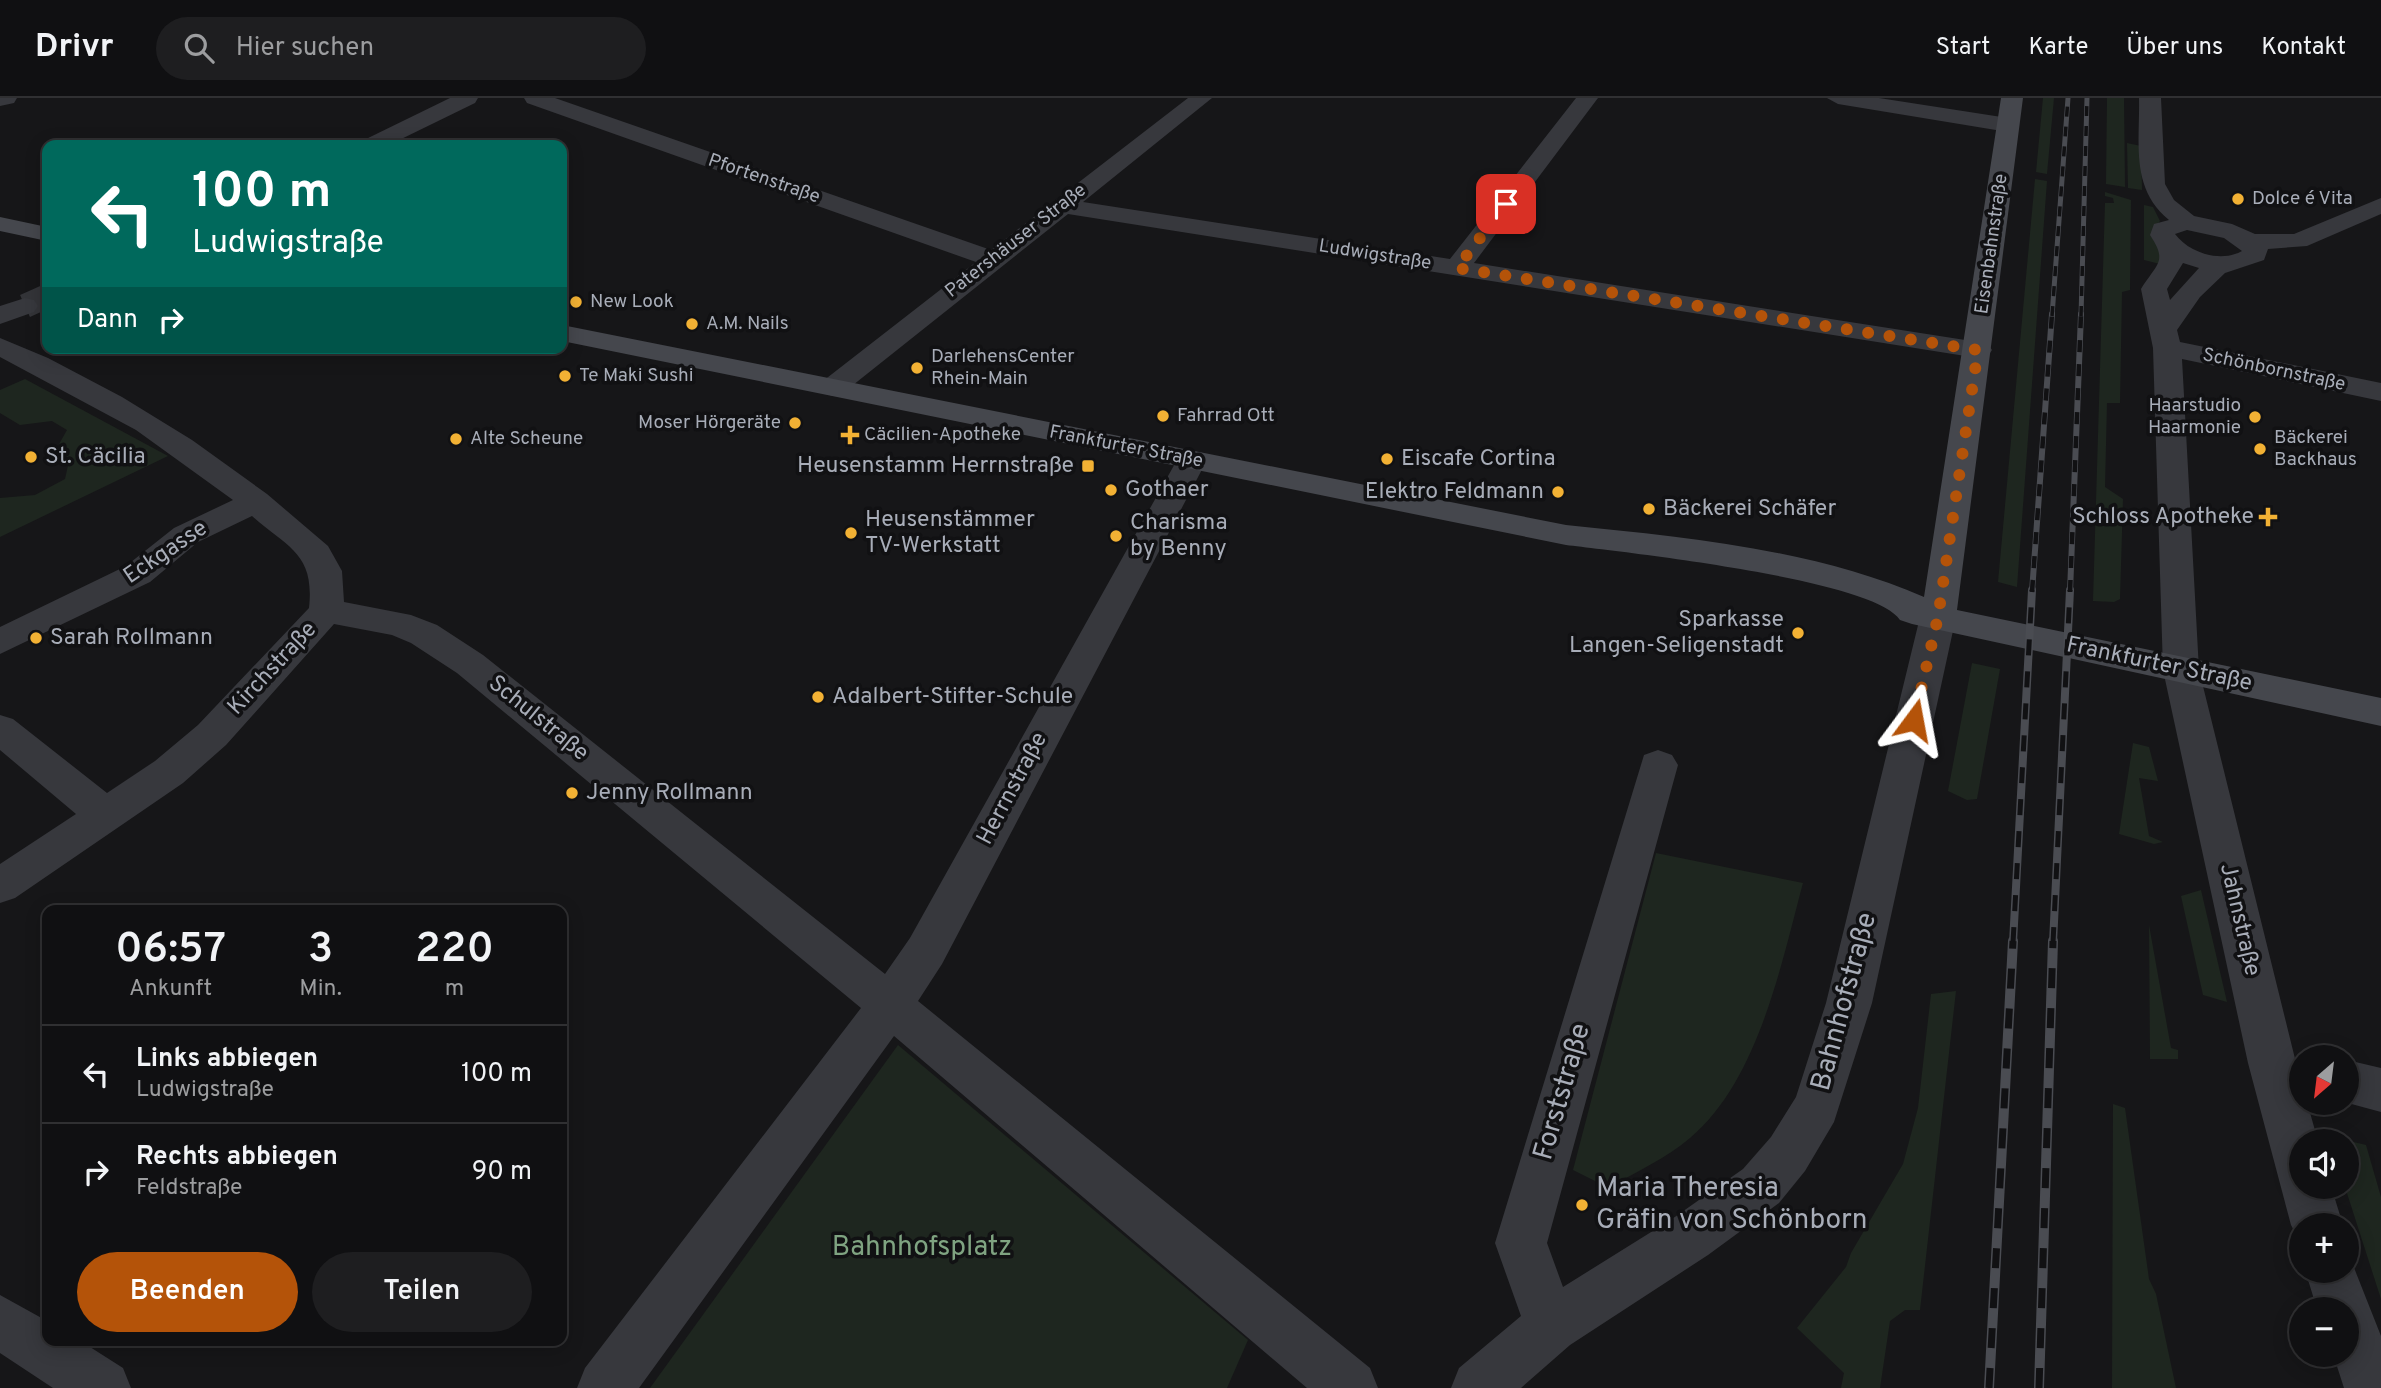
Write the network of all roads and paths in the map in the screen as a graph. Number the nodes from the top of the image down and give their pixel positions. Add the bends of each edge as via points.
1 (5, 98) edge
2 (467, 98) edge
3 (536, 98) edge
4 (1201, 98) edge
5 (1587, 98) edge
6 (1838, 98) edge
7 (2011, 98) edge
8 (2150, 98) edge
9 (0, 100) edge
10 (2008, 125) junction
11 (382, 140) edge
12 (2381, 205) edge
13 (1062, 206) junction
14 (2187, 223) junction
15 (0, 224) edge
16 (42, 233) edge
17 (2250, 242) junction
18 (2174, 248) junction
19 (992, 260) junction
20 (2224, 263) junction
21 (1457, 268) junction
22 (25, 306) tunnel mouth
23 (0, 316) edge
24 (567, 334) edge
25 (2165, 338) junction
26 (0, 346) edge
27 (1978, 350) junction
28 (833, 387) junction
29 (2381, 392) edge
30 (1192, 460) junction
31 (256, 501) junction
32 (326, 611) junction
33 (1938, 617) junction
34 (0, 642) edge
35 (2181, 670) junction
36 (2381, 712) edge
37 (1914, 720) joint
38 (0, 729) edge
39 (1658, 765) dead end
40 (107, 816) junction
41 (0, 886) edge
42 (890, 1004) junction
43 (2287, 1066) edge
44 (2359, 1085) edge
45 (2381, 1090) edge
46 (2295, 1129) edge
47 (0, 1322) edge
48 (1551, 1326) junction
49 (2359, 1351) edge
50 (103, 1388) edge
51 (605, 1388) edge
52 (1350, 1388) edge
53 (1479, 1388) edge
54 (2372, 1388) edge

1 - 9 street
2 - 11 street
3 - 19 street, Pfortenstraße
4 - 13 street, Patershäuser Straße
5 - 21 street
6 - 10 street
7 - 10 street, Eisenbahnstraße
8 - 14 street via 2153,184 2164,204
10 - 27 street, Eisenbahnstraße
12 - 17 street via 2298,241
13 - 19 street, Patershäuser Straße
13 - 21 street, Ludwigstraße
14 - 17 street via 2219,228
14 - 18 street via 2163,229 2165,242
15 - 16 street
17 - 20 street via 2255,255 2247,261
18 - 20 street
18 - 25 street, Jahnstraße via 2174,257 2154,289
19 - 28 street, Patershäuser Straße
20 - 25 street via 2213,268 2178,306
21 - 27 street, Ludwigstraße
22 - 23 street
24 - 28 street, Frankfurter Straße
25 - 29 street, Schönbornstraße
25 - 35 street, Jahnstraße
26 - 31 street, Kirchstraße via 122,408
27 - 33 street, Eisenbahnstraße
28 - 30 street, Frankfurter Straße
30 - 33 street, Frankfurter Straße via 1566,535 1691,573
30 - 42 street, Herrnstraße via 926,951
31 - 32 street, Kirchstraße via 320,558 329,587
31 - 34 street, Eckgasse via 186,535 138,574
32 - 40 street, Kirchstraße via 212,735
32 - 42 street, Schulstraße via 399,624 424,634 470,664
33 - 35 street, Frankfurter Straße
33 - 37 street, Eisenbahnstraße
35 - 36 street, Frankfurter Straße
35 - 43 street, Jahnstraße
37 - 48 street, Bahnhofstraße via 1849,1003 1817,1106 1788,1154 1761,1186
38 - 40 street
39 - 48 street, Forststraße via 1521,1242
40 - 41 street, Kirchstraße
42 - 51 street
42 - 52 street
43 - 46 street, Jahnstraße
44 - 45 street
47 - 50 street
48 - 53 street
49 - 54 street

